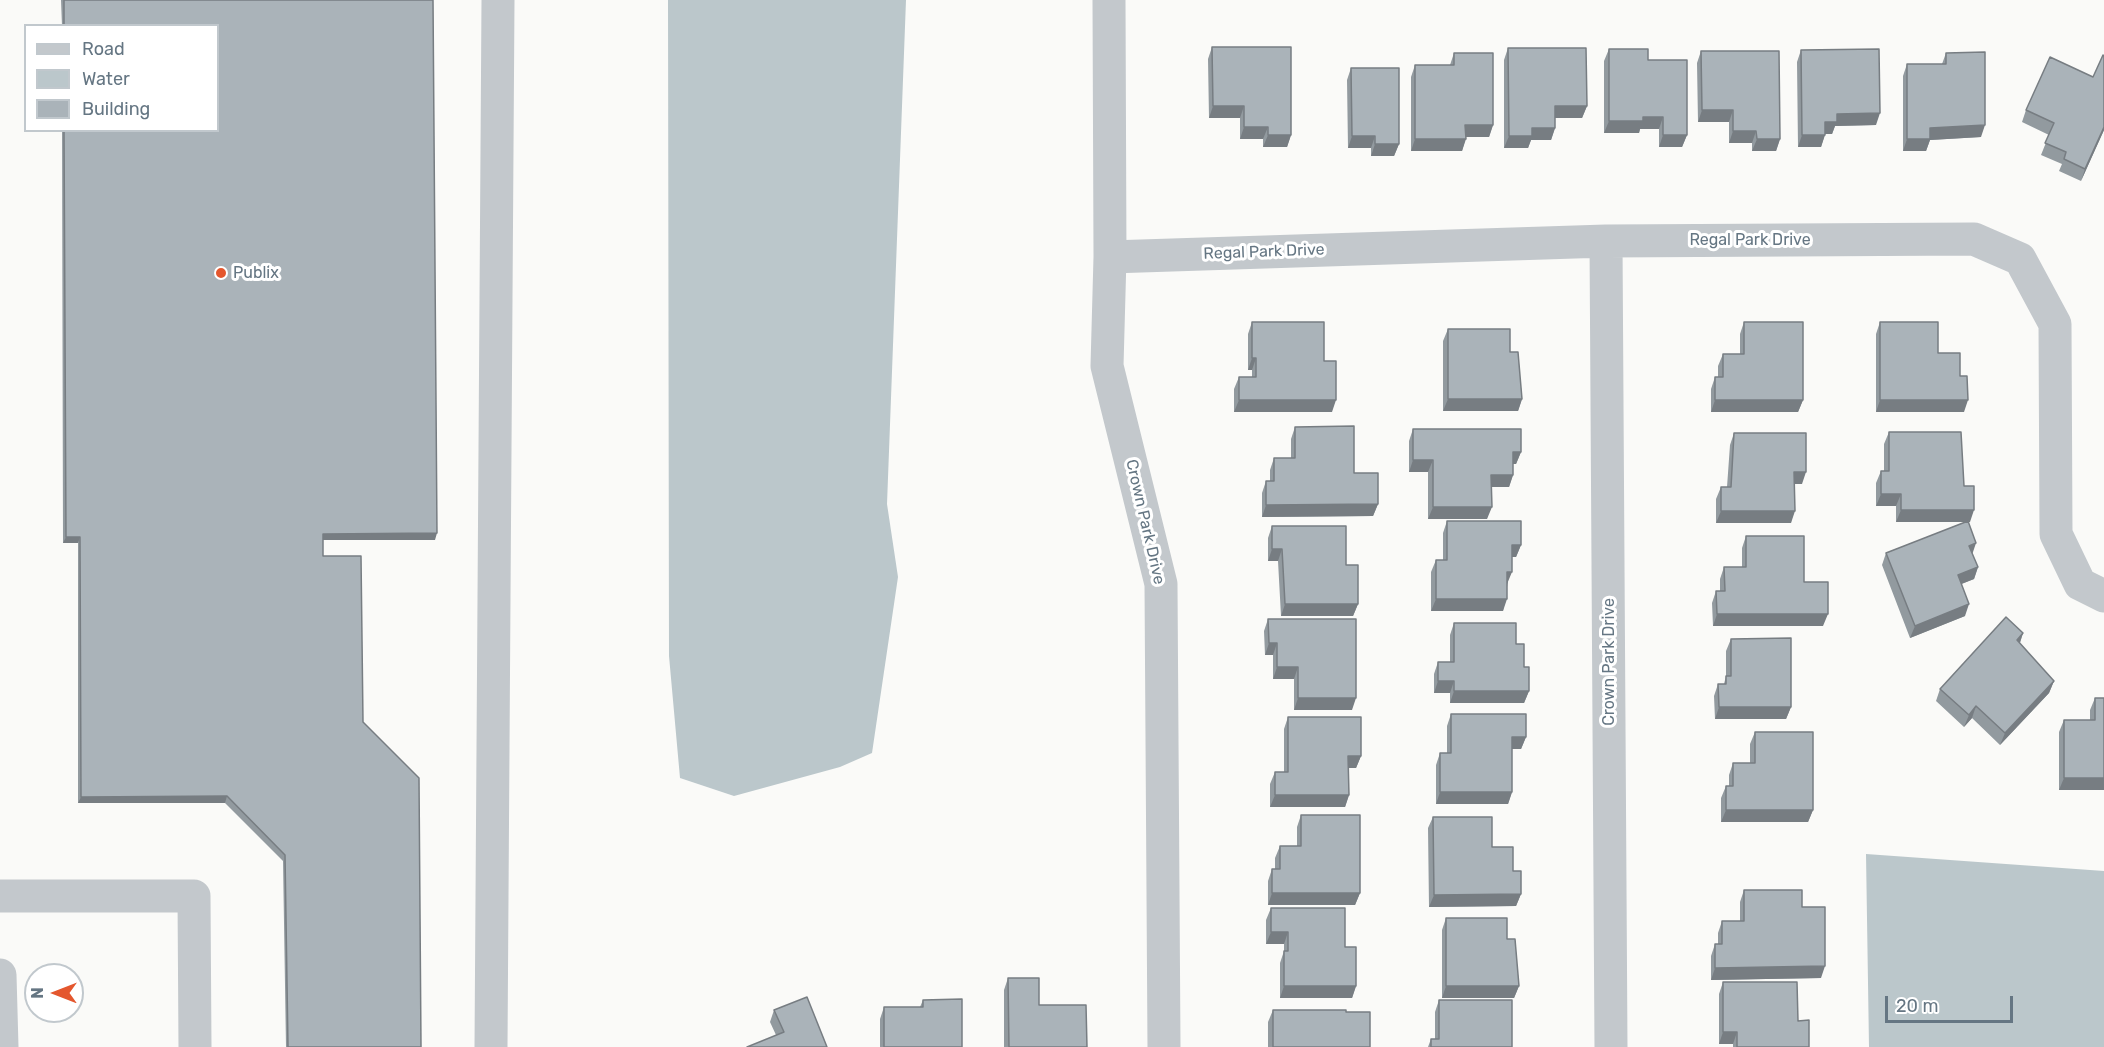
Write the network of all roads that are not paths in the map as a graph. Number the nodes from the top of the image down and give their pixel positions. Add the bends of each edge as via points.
1 (498, 0) edge
2 (1109, 0) edge
3 (1606, 241) junction
4 (1110, 257) junction
5 (2104, 596) edge
6 (0, 896) edge
7 (0, 975) edge
8 (2, 1047) edge
9 (195, 1047) edge
10 (491, 1047) edge
11 (1164, 1047) edge
12 (1611, 1047) edge

1 - 10 street
2 - 4 street, Crown Park Drive
3 - 4 street, Regal Park Drive
3 - 5 street, Regal Park Drive via 1974,239 2020,260 2055,324 2056,534 2080,584
3 - 12 street, Crown Park Drive
4 - 11 street, Crown Park Drive via 1107,366 1161,584
6 - 9 street via 195,896
7 - 8 street

